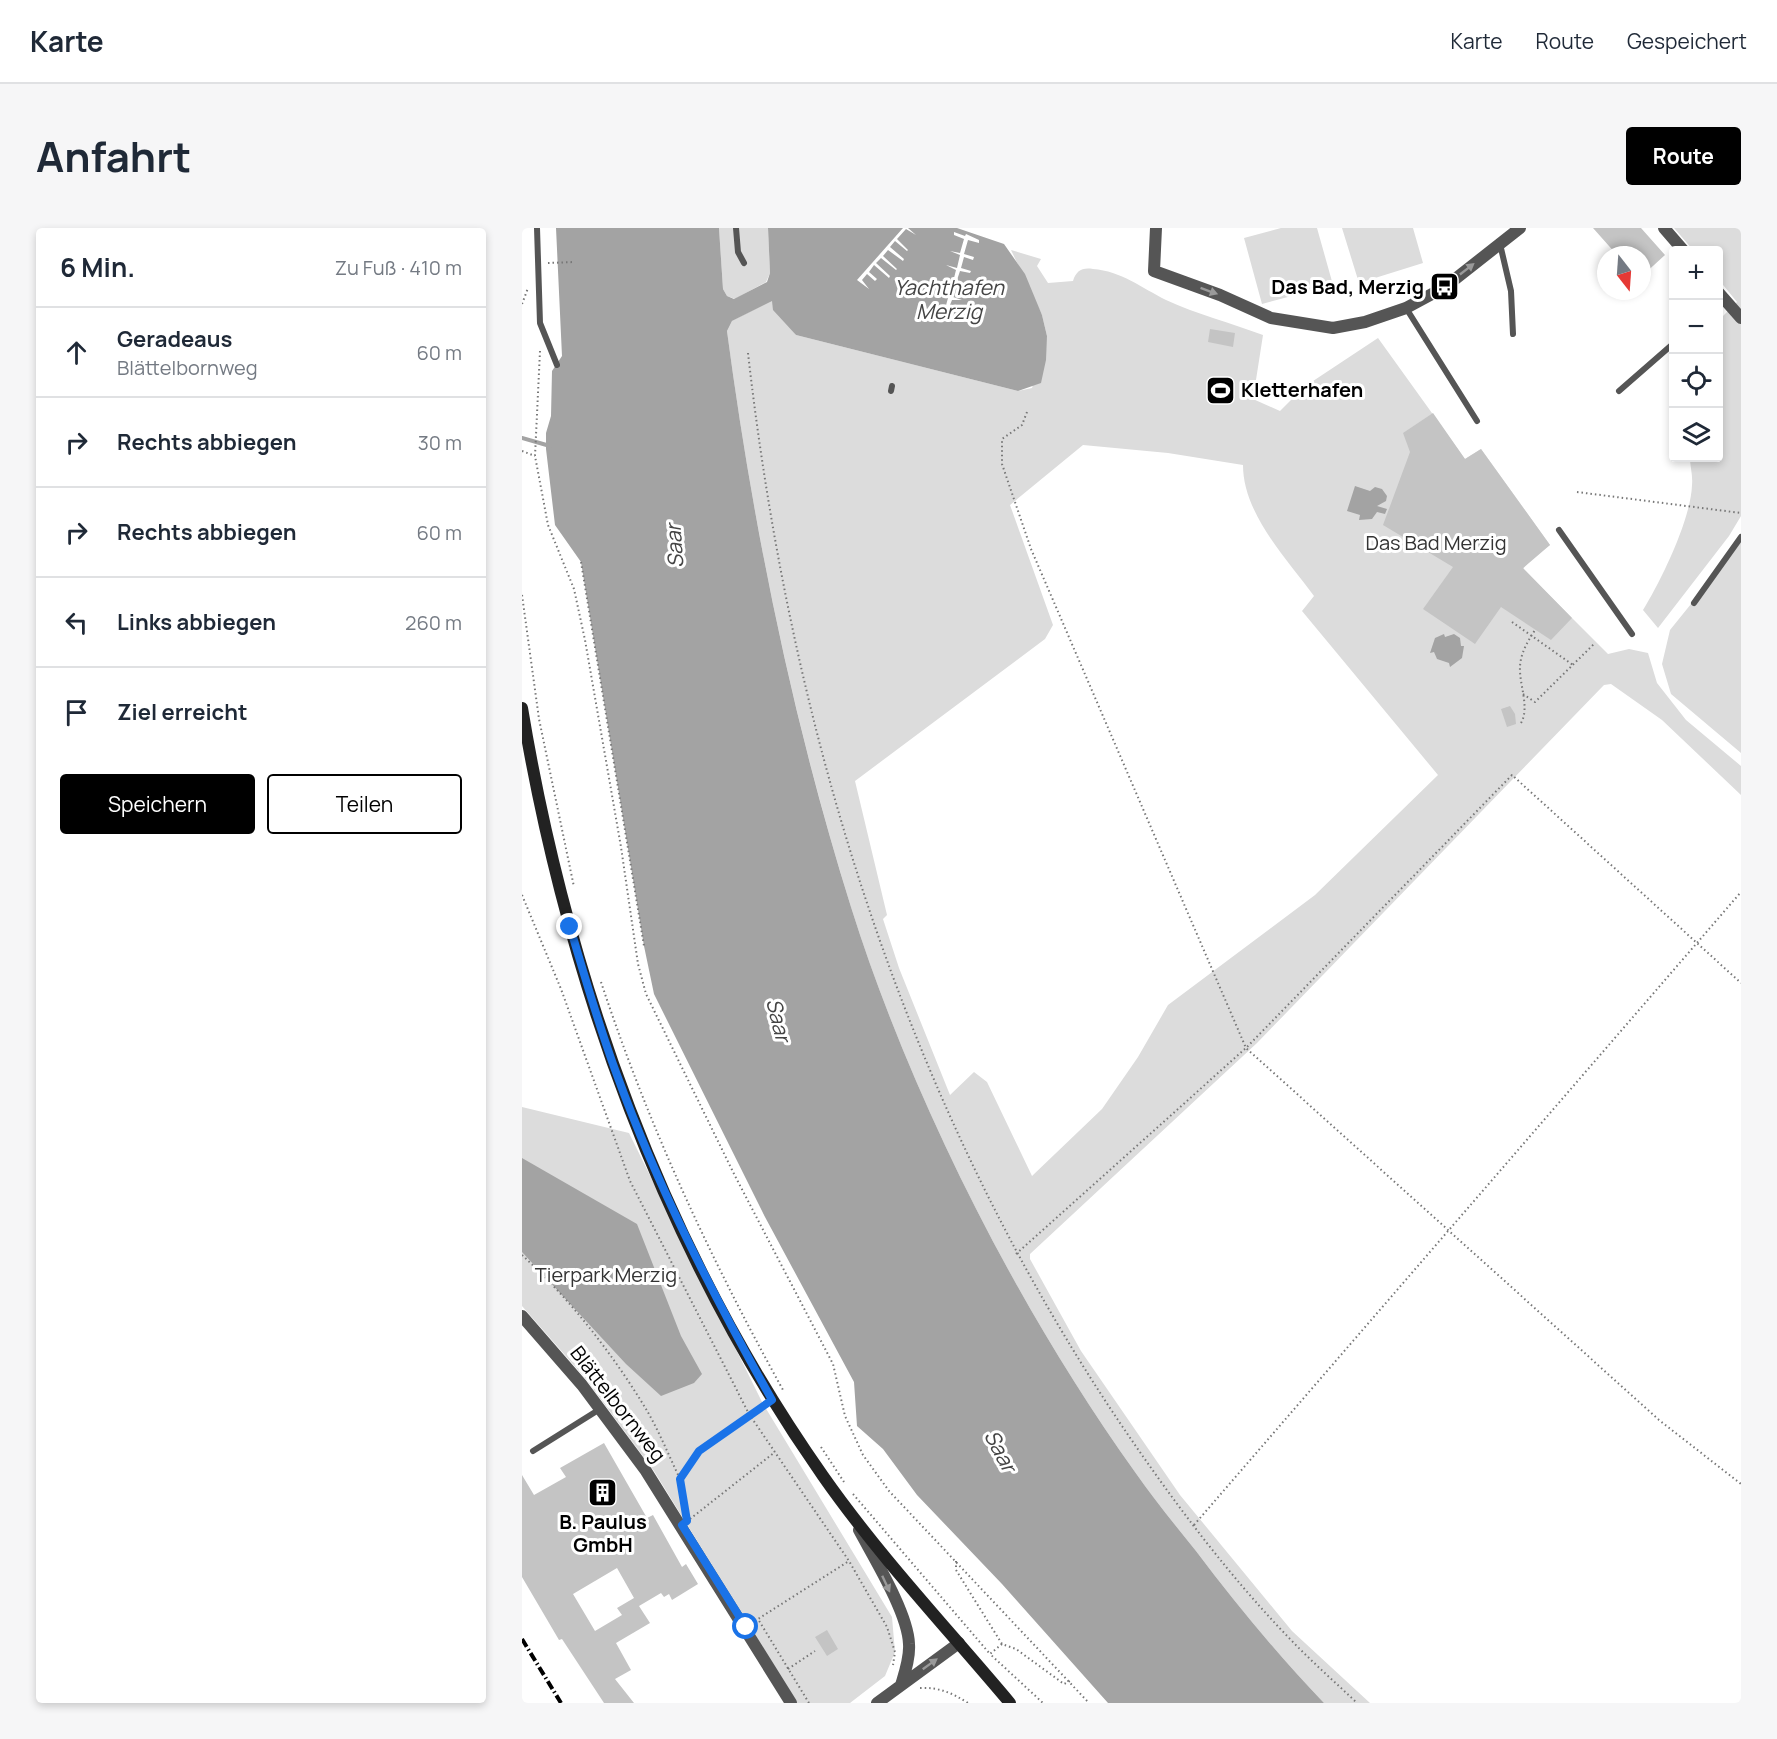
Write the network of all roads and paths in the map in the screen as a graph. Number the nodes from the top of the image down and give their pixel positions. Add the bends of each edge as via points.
1 (537, 228) edge
2 (736, 228) edge
3 (1156, 228) edge
4 (1520, 228) edge
5 (1664, 228) edge
6 (1500, 244) junction
7 (1680, 246) edge
8 (575, 262) dead end
9 (547, 263) dead end
10 (744, 263) dead end
11 (1722, 300) edge
12 (1406, 308) junction
13 (1741, 318) edge
14 (1513, 334) dead end
15 (540, 347) dead end
16 (1669, 347) edge
17 (748, 352) dead end
18 (557, 365) dead end
19 (1619, 391) dead end
20 (1027, 412) dead end
21 (1477, 421) dead end
22 (522, 451) edge
23 (535, 454) junction
24 (1577, 492) dead end
25 (1741, 513) edge
26 (1559, 530) dead end
27 (1741, 537) edge
28 (581, 562) dead end
29 (522, 595) edge
30 (1694, 603) dead end
31 (1512, 622) dead end
32 (1535, 630) dead end
33 (1632, 634) dead end
34 (1531, 636) junction
35 (1595, 643) dead end
36 (1573, 665) junction
37 (1523, 694) junction
38 (522, 708) edge
39 (1521, 723) dead end
40 (574, 887) dead end
41 (1741, 892) edge
42 (1697, 942) junction
43 (644, 946) dead end
44 (598, 974) dead end
45 (1741, 983) edge
46 (1246, 1048) junction
47 (1449, 1231) junction
48 (1016, 1254) junction
49 (522, 1255) edge
50 (522, 1316) edge
51 (784, 1391) dead end
52 (772, 1400) junction
53 (600, 1409) junction
54 (817, 1441) dead end
55 (533, 1451) dead end
56 (775, 1452) dead end
57 (680, 1479) junction
58 (1741, 1484) edge
59 (850, 1513) junction
60 (1194, 1526) junction
61 (956, 1560) junction
62 (849, 1561) dead end
63 (959, 1643) junction
64 (1002, 1644) junction
65 (815, 1651) dead end
66 (990, 1654) junction
67 (788, 1669) junction
68 (1070, 1681) junction
69 (901, 1685) junction
70 (792, 1703) edge
71 (808, 1703) edge
72 (877, 1703) edge
73 (968, 1703) edge
74 (1010, 1703) edge
75 (1043, 1703) edge
76 (1089, 1703) edge
77 (1357, 1703) edge

1 - 18 lane via 540,323
2 - 10 lane via 738,252
3 -> 12 street via 1154,271 1271,318 1333,328
4 - 6 street
5 - 7 street
12 -> 6 street via 1445,287
6 - 14 lane via 1511,291
8 - 9 path
11 - 13 street
12 - 21 lane
15 - 23 path
16 - 19 lane
17 - 48 path via 757,430 794,629 824,759 859,884 930,1074
20 - 46 path via 1022,425 1002,439 1002,464 1031,549
22 - 23 path
23 - 61 path via 548,525 574,589 585,640 646,994 833,1364 845,1416 863,1455 888,1491
24 - 25 path
26 - 33 lane
27 - 30 lane
28 - 43 path
29 - 40 path via 539,720
31 - 34 path
32 - 34 path
34 - 36 path
34 - 37 path via 1520,665
35 - 36 path
36 - 37 path via 1535,702
37 - 39 path via 1525,715
38 - 52 main road via 551,856 617,1075 690,1245
41 - 42 path
42 - 45 path
42 - 46 path via 1512,775
42 - 47 path
44 - 51 path via 648,1116 687,1205
46 - 47 path
46 - 48 path
47 - 58 path via 1659,1420
47 - 60 path
48 - 60 path via 1089,1377
49 - 57 path via 554,1285 605,1349 646,1409
50 - 53 street, Blättelbornweg
52 - 57 path via 699,1451
52 - 59 main road
53 - 55 lane
53 - 70 street, Blättelbornweg via 682,1525
54 - 66 path via 850,1491
56 - 57 path via 687,1521
59 - 63 main road
59 -> 69 street via 896,1603 909,1638
60 - 77 path via 1291,1641
61 - 64 path via 956,1570
61 - 68 path
62 - 67 path via 758,1618
69 -> 63 street
63 - 74 main road
64 - 66 path
64 - 68 path via 1016,1649 1064,1684
65 - 67 path
66 - 75 path
67 - 71 path
68 - 76 path
69 - 72 street
69 - 73 path via 911,1689 936,1688

